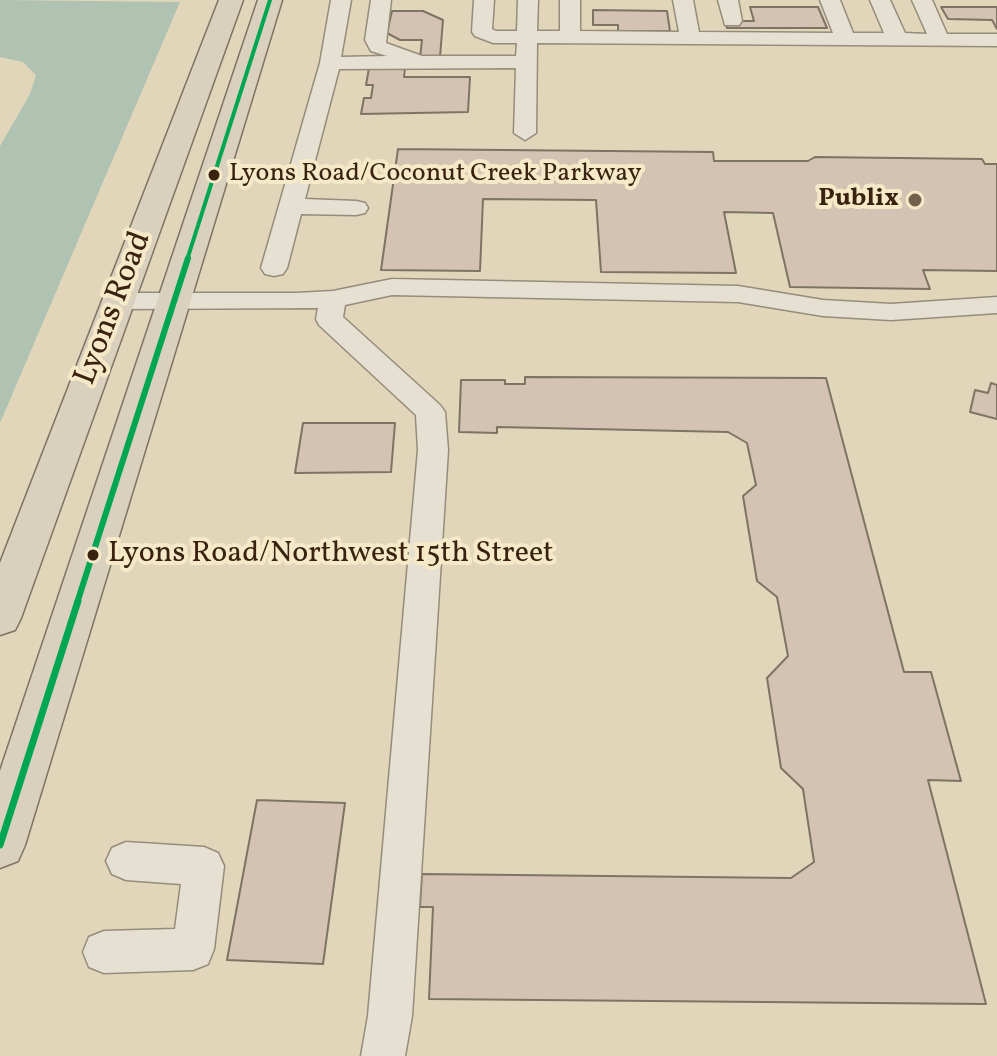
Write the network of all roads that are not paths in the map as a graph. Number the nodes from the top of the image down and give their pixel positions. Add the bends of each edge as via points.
1 (231, 0) edge
2 (270, 0) edge
3 (341, 0) edge
4 (381, 0) edge
5 (484, 0) edge
6 (528, 0) edge
7 (570, 0) edge
8 (683, 0) edge
9 (728, 0) edge
10 (830, 0) edge
11 (880, 0) edge
12 (922, 0) edge
13 (734, 29) junction
14 (493, 37) junction
15 (525, 37) junction
16 (570, 37) junction
17 (690, 38) junction
18 (845, 39) junction
19 (897, 39) junction
20 (940, 40) junction
21 (997, 40) edge
22 (525, 62) junction
23 (330, 63) junction
24 (525, 133) dead end
25 (291, 206) junction
26 (356, 208) dead end
27 (274, 268) dead end
28 (333, 299) junction
29 (118, 301) junction
30 (175, 301) junction
31 (997, 305) edge
32 (0, 618) edge
33 (0, 845) edge
34 (126, 861) dead end
35 (104, 952) dead end
36 (383, 1056) edge

1 - 29 main road, Lyons Road
2 - 30 main road, Lyons Road
3 - 23 lane
4 - 14 lane via 375,40 387,52 456,58
5 - 14 lane via 482,32
6 - 15 lane
7 - 16 lane
8 - 17 lane
9 - 13 lane
10 - 18 lane
11 - 19 lane
12 - 20 lane
13 - 17 lane
13 - 18 lane
14 - 15 lane
15 - 16 lane
15 - 22 lane
16 - 17 lane
18 - 19 lane
19 - 20 lane
20 - 21 lane
22 - 23 lane
22 - 24 lane
23 - 25 lane
25 - 26 lane
25 - 27 lane
28 - 30 lane
28 - 31 lane via 392,287 738,294 891,312
28 - 36 lane via 329,319 430,412 433,450
29 - 30 lane
29 - 32 main road, Lyons Road
30 - 33 main road, Lyons Road
34 - 35 lane via 204,866 193,949

